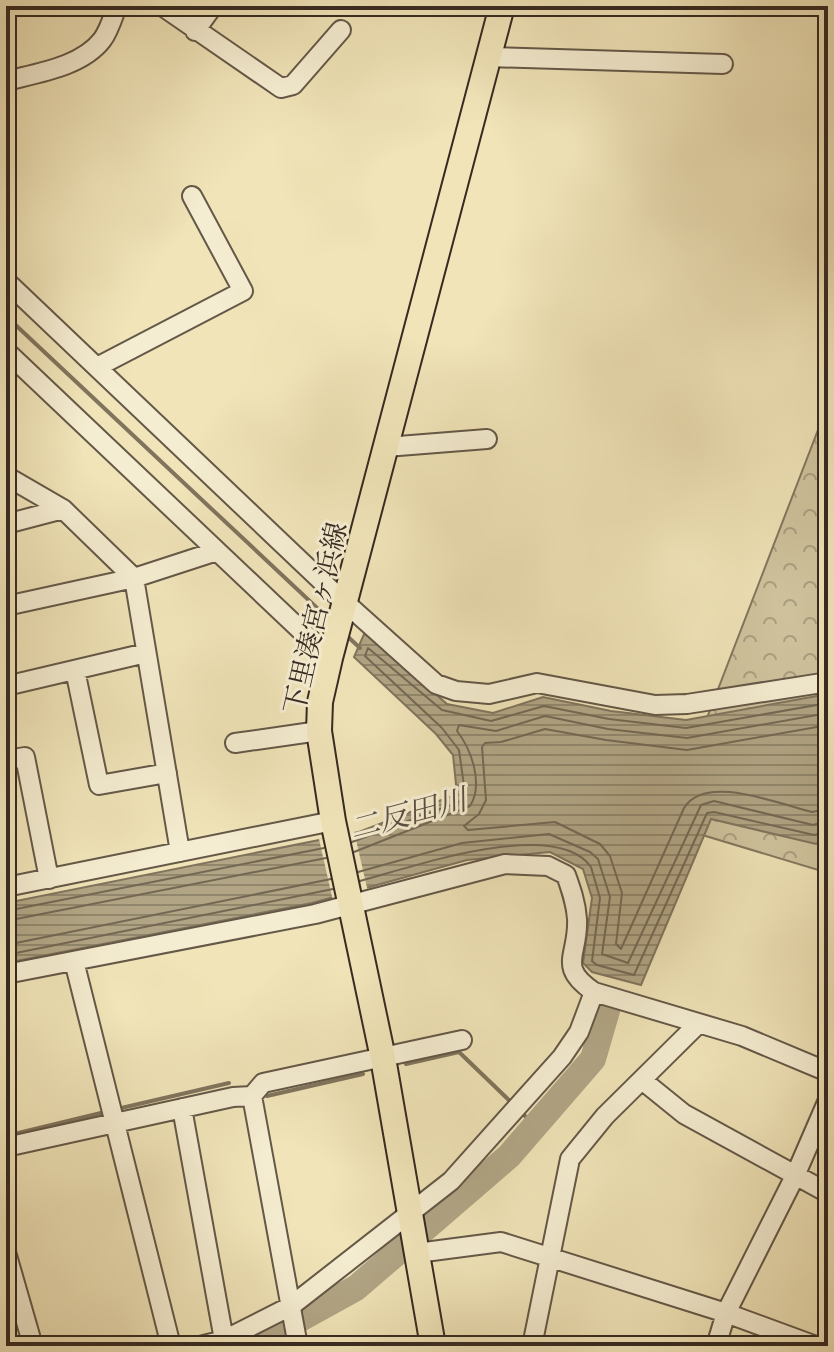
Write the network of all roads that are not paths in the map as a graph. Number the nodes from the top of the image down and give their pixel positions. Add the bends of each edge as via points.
1 (117, 6) edge
2 (162, 6) edge
3 (213, 6) edge
4 (502, 6) edge
5 (341, 30) dead end
6 (195, 31) junction
7 (489, 57) junction
8 (723, 64) dead end
9 (6, 81) edge
10 (192, 196) dead end
11 (6, 281) edge
12 (6, 351) edge
13 (97, 367) junction
14 (487, 439) dead end
15 (386, 447) junction
16 (6, 476) edge
17 (63, 509) junction
18 (6, 524) edge
19 (217, 551) junction
20 (134, 578) junction
21 (347, 604) junction
22 (6, 606) edge
23 (146, 653) junction
24 (330, 658) junction
25 (75, 670) junction
26 (828, 682) edge
27 (6, 686) edge
28 (319, 731) junction
29 (235, 743) dead end
30 (6, 760) edge
31 (167, 773) junction
32 (333, 821) junction
33 (180, 852) junction
34 (49, 879) junction
35 (6, 887) edge
36 (350, 900) junction
37 (74, 961) junction
38 (6, 974) edge
39 (594, 992) junction
40 (698, 1024) junction
41 (462, 1040) dead end
42 (383, 1058) junction
43 (828, 1072) edge
44 (642, 1080) junction
45 (252, 1096) junction
46 (828, 1100) edge
47 (182, 1108) junction
48 (112, 1115) junction
49 (6, 1147) edge
50 (795, 1176) junction
51 (828, 1193) edge
52 (409, 1214) junction
53 (416, 1250) junction
54 (6, 1252) edge
55 (553, 1257) junction
56 (291, 1306) junction
57 (726, 1313) junction
58 (224, 1340) junction
59 (298, 1341) edge
60 (33, 1346) edge
61 (171, 1346) edge
62 (200, 1346) edge
63 (433, 1346) edge
64 (532, 1346) edge
65 (716, 1346) edge
66 (816, 1346) edge

1 - 9 street via 104,38 91,52
2 - 6 street
3 - 6 street
4 - 7 main road, 下里湊宮ヶ浜線
5 - 6 street via 293,85 281,88
7 - 8 street
7 - 15 main road, 下里湊宮ヶ浜線
10 - 13 street via 243,291
11 - 13 street
12 - 19 street
13 - 21 street
14 - 15 street
15 - 21 main road, 下里湊宮ヶ浜線
16 - 17 street
17 - 18 street
17 - 20 street
19 - 20 street
19 - 24 street
20 - 22 street
20 - 23 street
21 - 24 main road, 下里湊宮ヶ浜線
21 - 26 street via 436,684 456,691 489,694 537,683 655,705
23 - 25 street
23 - 31 street
24 - 28 main road, 下里湊宮ヶ浜線
25 - 27 street
25 - 31 street via 99,785
28 - 29 street
28 - 32 main road, 下里湊宮ヶ浜線
30 - 34 street via 25,757
31 - 33 street
32 - 33 street
32 - 36 main road, 下里湊宮ヶ浜線
33 - 34 street
34 - 35 street
36 - 37 street
36 - 39 street via 505,864 559,869 566,875 577,921 570,967 575,979
36 - 42 main road, 下里湊宮ヶ浜線
37 - 38 street
37 - 48 street
39 - 40 street
39 - 52 street via 579,1032 517,1108 451,1181
40 - 43 street
40 - 44 street
41 - 42 street
42 - 45 street via 263,1083
42 - 52 main road, 下里湊宮ヶ浜線
44 - 50 street via 684,1114
44 - 55 street via 570,1159
45 - 47 street
45 - 56 street
46 - 50 street
47 - 48 street
47 - 58 street
48 - 49 street
48 - 61 street
50 - 51 street
50 - 57 street
52 - 53 main road, 下里湊宮ヶ浜線
52 - 56 street
53 - 55 street via 501,1242
53 - 63 main road, 下里湊宮ヶ浜線
54 - 60 street
55 - 57 street
55 - 64 street
56 - 58 street
56 - 59 street
57 - 65 street
57 - 66 street
58 - 62 street

